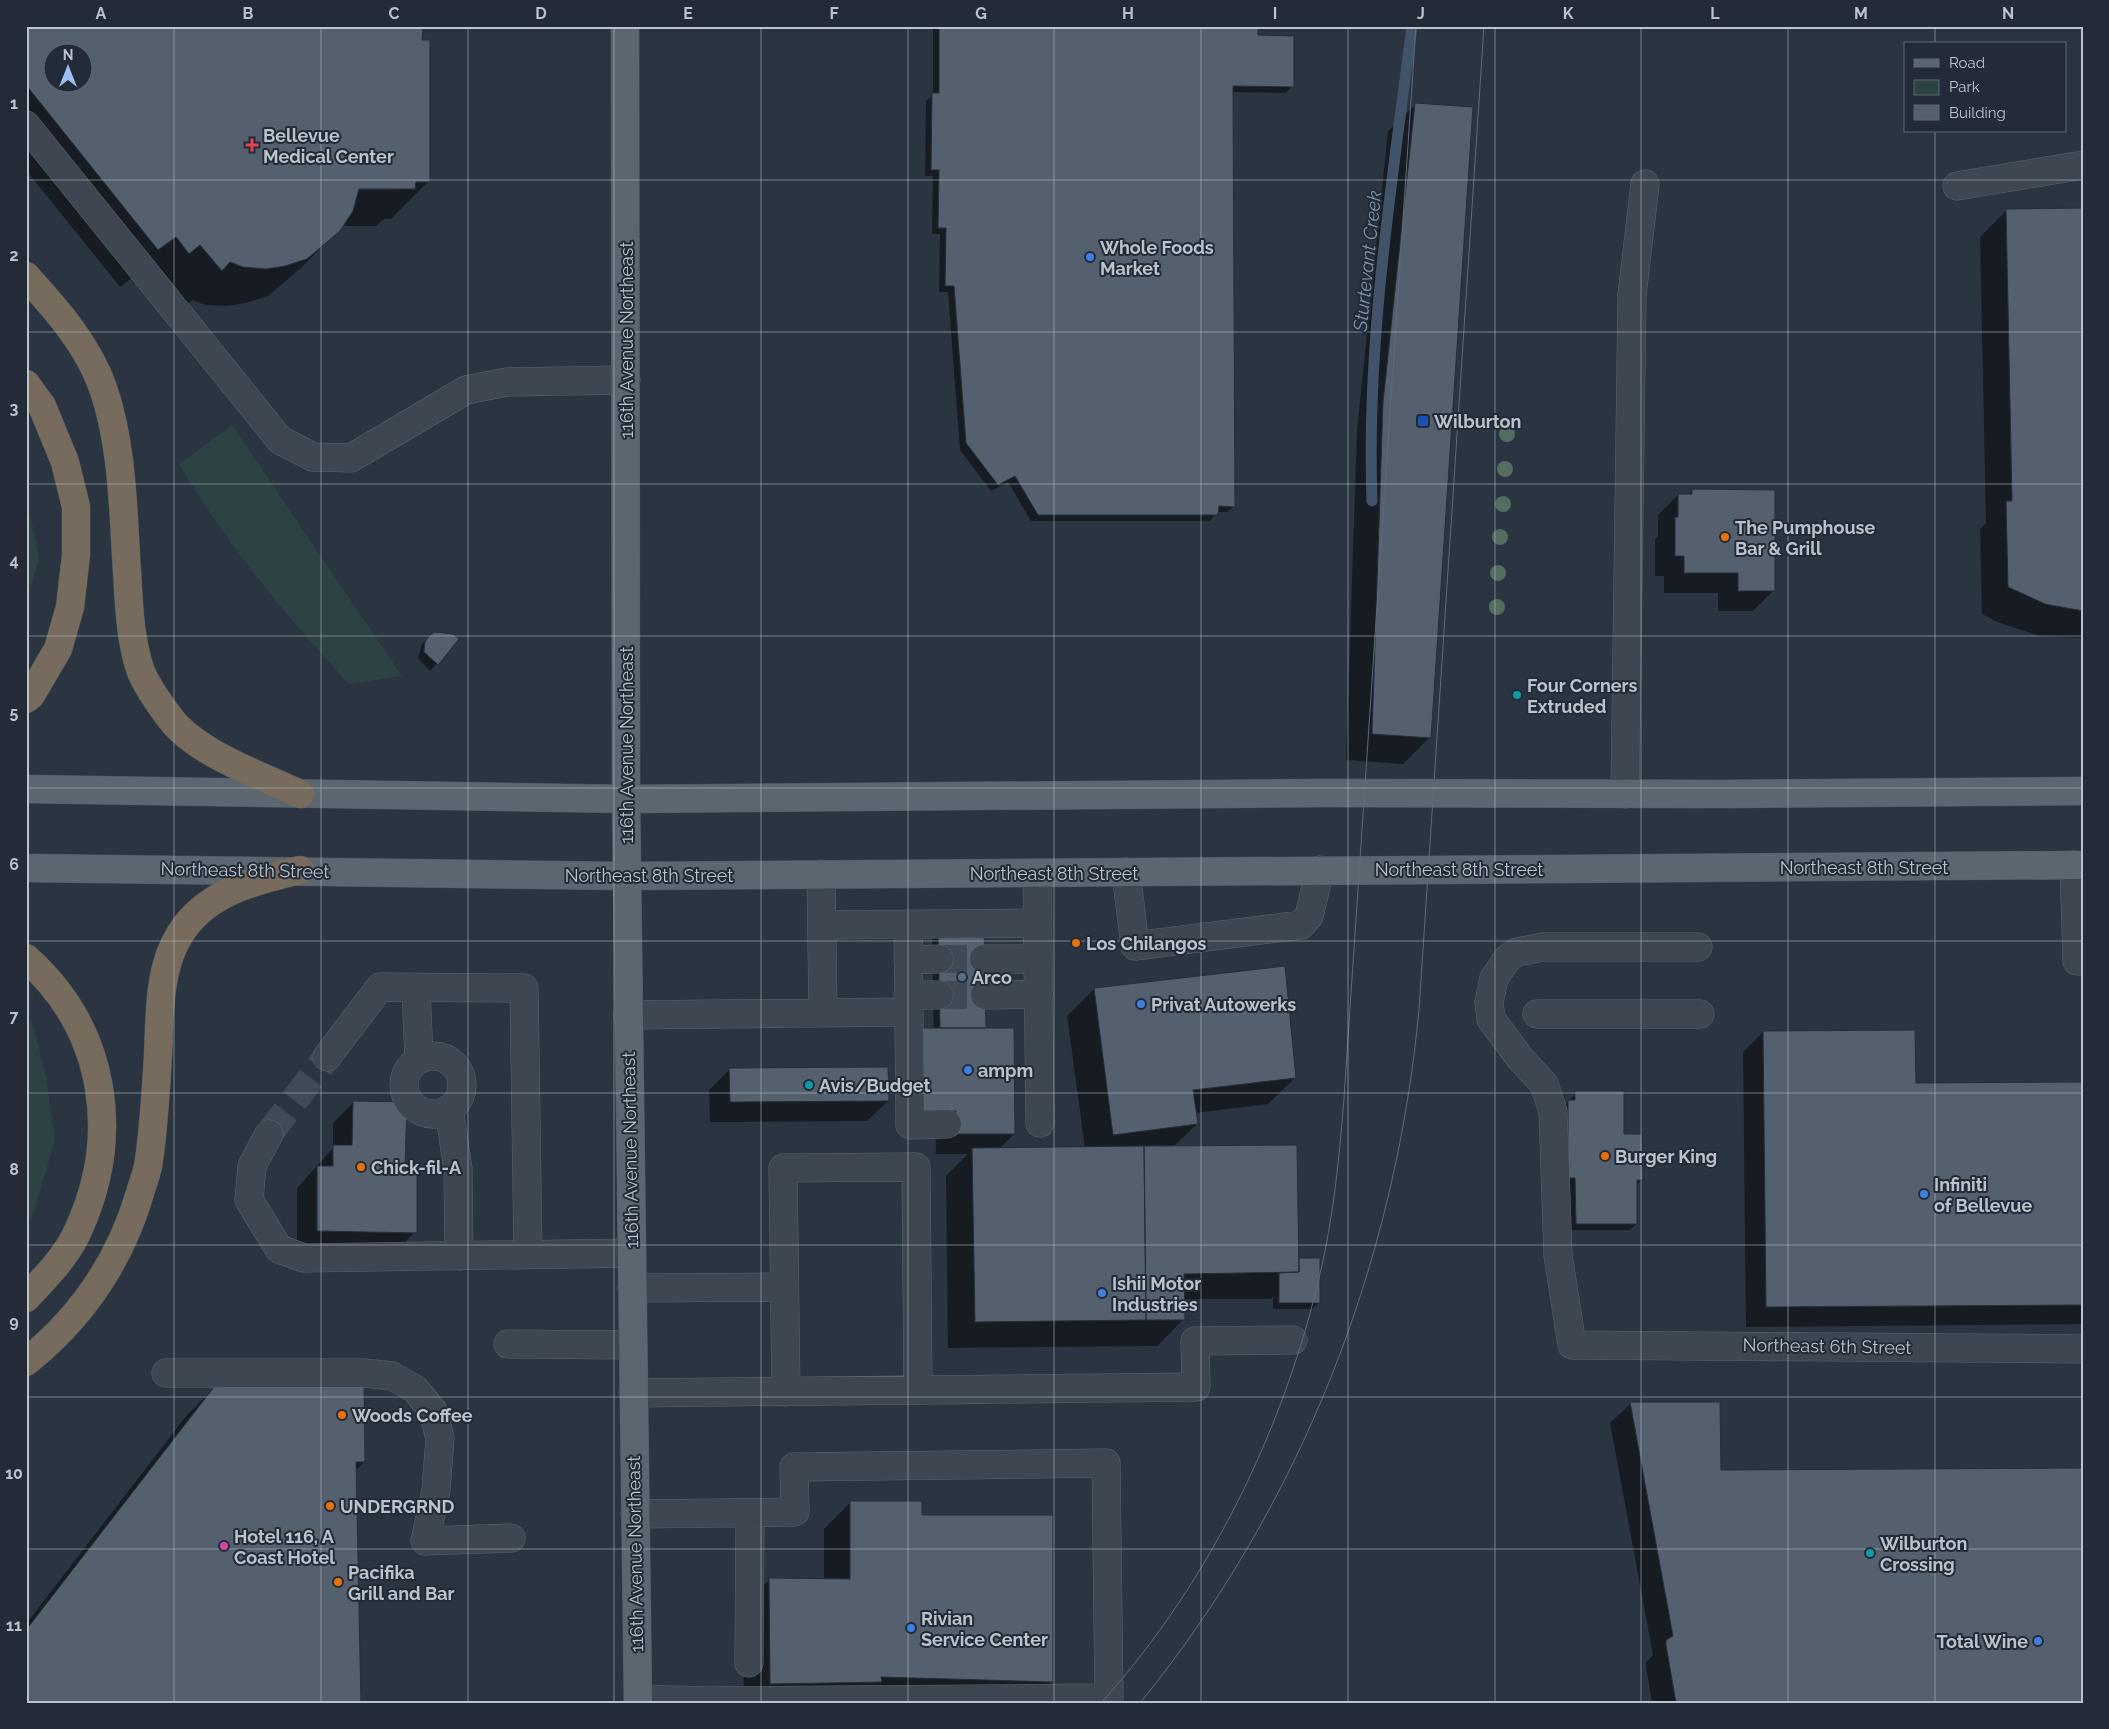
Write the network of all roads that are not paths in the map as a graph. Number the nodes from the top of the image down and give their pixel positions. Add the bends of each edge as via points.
1 (625, 26) edge
2 (26, 125) edge
3 (2083, 164) edge
4 (1645, 184) dead end
5 (1957, 186) dead end
6 (26, 276) edge
7 (626, 380) junction
8 (26, 384) edge
9 (26, 699) edge
10 (26, 789) edge
11 (2083, 791) edge
12 (300, 794) junction
13 (1625, 794) junction
14 (626, 799) junction
15 (2078, 865) edge
16 (26, 868) edge
17 (300, 870) junction
18 (1320, 870) junction
19 (1126, 872) junction
20 (1037, 873) junction
21 (821, 874) junction
22 (626, 876) junction
23 (1038, 923) junction
24 (908, 924) junction
25 (822, 925) junction
26 (1698, 947) dead end
27 (26, 958) edge
28 (984, 959) tunnel mouth
29 (1038, 959) junction
30 (908, 960) junction
31 (939, 960) tunnel mouth
32 (2083, 961) edge
33 (416, 988) junction
34 (1038, 994) junction
35 (939, 995) tunnel mouth
36 (985, 995) tunnel mouth
37 (908, 1004) junction
38 (823, 1012) junction
39 (1537, 1014) dead end
40 (1700, 1014) dead end
41 (628, 1015) junction
42 (327, 1057) tunnel mouth
43 (419, 1060) junction
44 (449, 1109) junction
45 (947, 1124) dead end
46 (1040, 1124) dead end
47 (269, 1134) tunnel mouth
48 (528, 1253) junction
49 (631, 1253) junction
50 (459, 1256) junction
51 (784, 1287) junction
52 (632, 1288) junction
53 (26, 1298) edge
54 (1293, 1340) dead end
55 (508, 1344) dead end
56 (632, 1345) junction
57 (2083, 1349) edge
58 (26, 1362) edge
59 (166, 1373) dead end
60 (918, 1390) junction
61 (786, 1392) junction
62 (633, 1394) junction
63 (750, 1513) junction
64 (635, 1514) junction
65 (511, 1538) dead end
66 (749, 1664) dead end
67 (1059, 1700) edge
68 (638, 1701) edge

1 - 7 main road, 116th Avenue Northeast
2 - 7 street via 280,440 313,457 351,458 466,390 508,382
3 - 5 street
4 - 13 street via 1632,294
6 - 12 highway via 79,340 103,387 116,445 123,506 130,629 141,671 170,719 209,752
7 - 14 main road, 116th Avenue Northeast
8 - 9 highway via 42,406 65,462 76,507 76,555 70,607 58,649
10 - 12 main road
11 - 13 main road
12 - 14 main road
13 - 14 main road via 1322,793
14 - 22 main road, 116th Avenue Northeast
15 - 18 main road, Northeast 8th Street
15 - 32 street via 2077,961
16 - 17 main road, Northeast 8th Street
17 - 22 main road, Northeast 8th Street
17 - 58 highway via 220,895 196,913 180,934 166,963 149,1162 133,1216 107,1272 85,1304 52,1342
18 - 19 main road, Northeast 8th Street
18 - 19 street via 1309,916 1301,925 1135,946
19 - 20 main road, Northeast 8th Street
20 - 21 main road, Northeast 8th Street
20 - 23 street
21 - 22 main road, Northeast 8th Street
21 - 25 street
22 - 41 main road, 116th Avenue Northeast
23 - 24 street
23 - 29 street
24 - 25 street
24 - 30 street
25 - 38 street
26 - 57 street, Northeast 6th Street via 1543,948 1517,952 1508,958 1494,978 1489,1002 1492,1019 1544,1084 1553,1112 1558,1255 1572,1345
27 - 53 highway via 46,976 80,1026 96,1069 104,1127 97,1180 75,1236 54,1268
28 - 29 street
29 - 34 street
30 - 31 street
30 - 37 street
33 - 42 street via 380,987
33 - 43 street
33 - 48 street via 524,988
34 - 36 street
34 - 46 street
35 - 37 street
37 - 38 street
37 - 45 street via 910,1125
38 - 41 street
39 - 40 street
41 - 49 main road, 116th Avenue Northeast
43 - 44 street via 445,1059 459,1072 461,1092
43 - 44 street via 412,1065 405,1080 407,1098 413,1106 431,1114
44 - 50 street via 458,1169
47 - 50 street via 252,1166 249,1200 279,1249 304,1258
48 - 49 street
48 - 50 street
49 - 52 main road, 116th Avenue Northeast
51 - 52 street
51 - 60 street via 783,1168 916,1167
51 - 61 street
52 - 56 main road, 116th Avenue Northeast
54 - 60 street via 1196,1341 1196,1387
55 - 56 street
56 - 62 main road, 116th Avenue Northeast
59 - 65 street via 364,1373 392,1376 415,1389 433,1411 440,1438 436,1490 425,1541
60 - 61 street
61 - 62 street
62 - 64 main road, 116th Avenue Northeast
63 - 64 street
63 - 66 street
63 - 67 street via 794,1512 794,1467 1106,1464 1109,1698
64 - 68 main road, 116th Avenue Northeast
67 - 68 street

